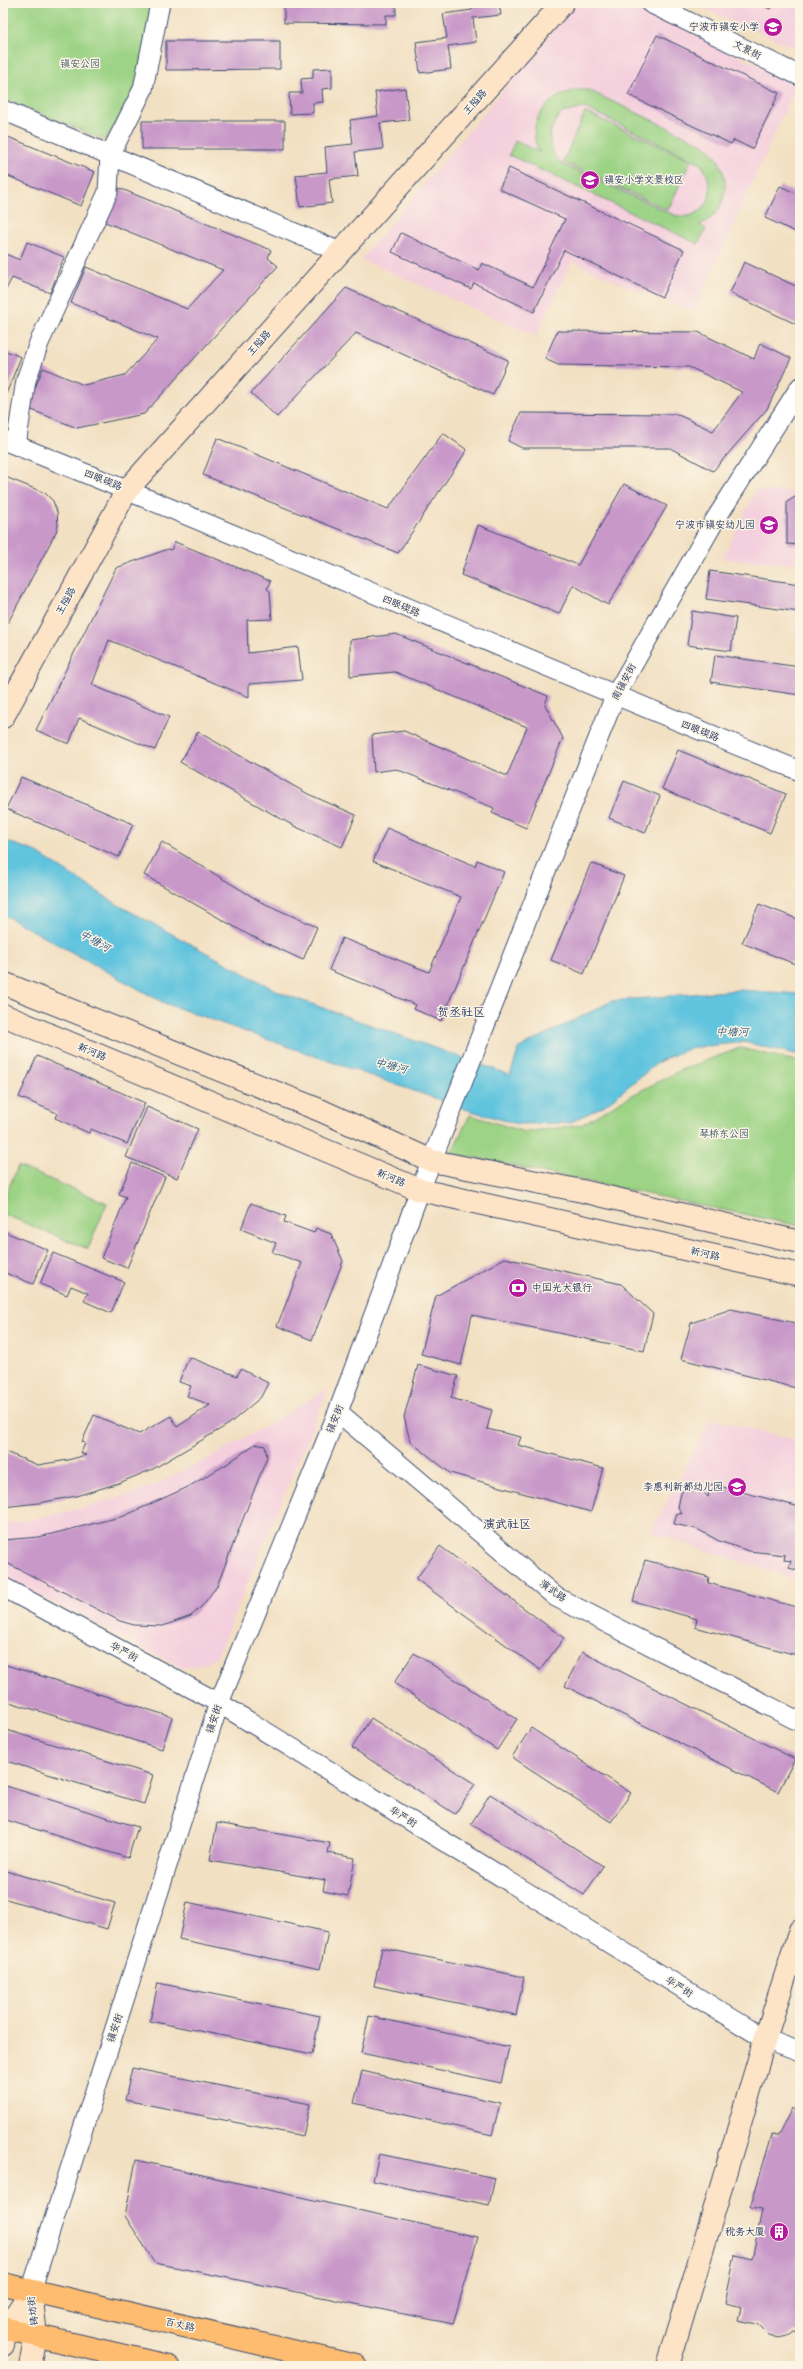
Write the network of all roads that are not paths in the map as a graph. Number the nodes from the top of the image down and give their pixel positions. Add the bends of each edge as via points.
1 (160, 3) edge
2 (563, 3) edge
3 (650, 3) edge
4 (800, 76) edge
5 (3, 110) edge
6 (110, 156) junction
7 (340, 252) junction
8 (800, 388) edge
9 (9, 442) edge
10 (127, 490) junction
11 (615, 696) junction
12 (3, 717) edge
13 (800, 771) edge
14 (3, 983) edge
15 (3, 1015) edge
16 (432, 1161) junction
17 (420, 1190) junction
18 (800, 1242) edge
19 (800, 1276) edge
20 (338, 1412) junction
21 (3, 1587) edge
22 (219, 1703) junction
23 (800, 1722) edge
24 (800, 1930) edge
25 (765, 2039) junction
26 (800, 2052) edge
27 (3, 2284) edge
28 (31, 2291) junction
29 (4, 2334) edge
30 (36, 2336) junction
31 (30, 2366) edge
32 (168, 2366) edge
33 (356, 2366) edge
34 (668, 2366) edge

1 - 6 street via 142,89
2 - 7 main road, 王隘路
3 - 4 street, 文景街
5 - 6 street
6 - 7 street
6 - 9 street via 108,192 39,343
7 - 10 main road, 王隘路
8 - 11 street, 南镇安街 via 715,520
9 - 10 street, 四眼碶路
10 - 11 street, 四眼碶路
10 - 12 main road, 王隘路
11 - 13 street, 四眼碶路
11 - 16 street, 南镇安街
14 - 16 main road via 322,1111
15 - 17 main road, 新河路
16 - 17 street, 镇安街
16 - 18 main road via 582,1191
17 - 19 main road, 新河路
17 - 20 street, 镇安街
20 - 22 street, 镇安街
20 - 23 street, 演武路 via 556,1597
21 - 22 street, 华严街
22 - 25 street, 华严街
22 - 28 street, 镇安街
24 - 25 main road
25 - 26 street, 华严街
25 - 34 main road
27 - 28 main road, 百丈路
28 - 29 main road, 铸坊街
28 - 30 main road, 铸坊街
28 - 33 main road, 百丈路
29 - 30 main road
30 - 31 main road, 铸坊街
30 - 32 main road

